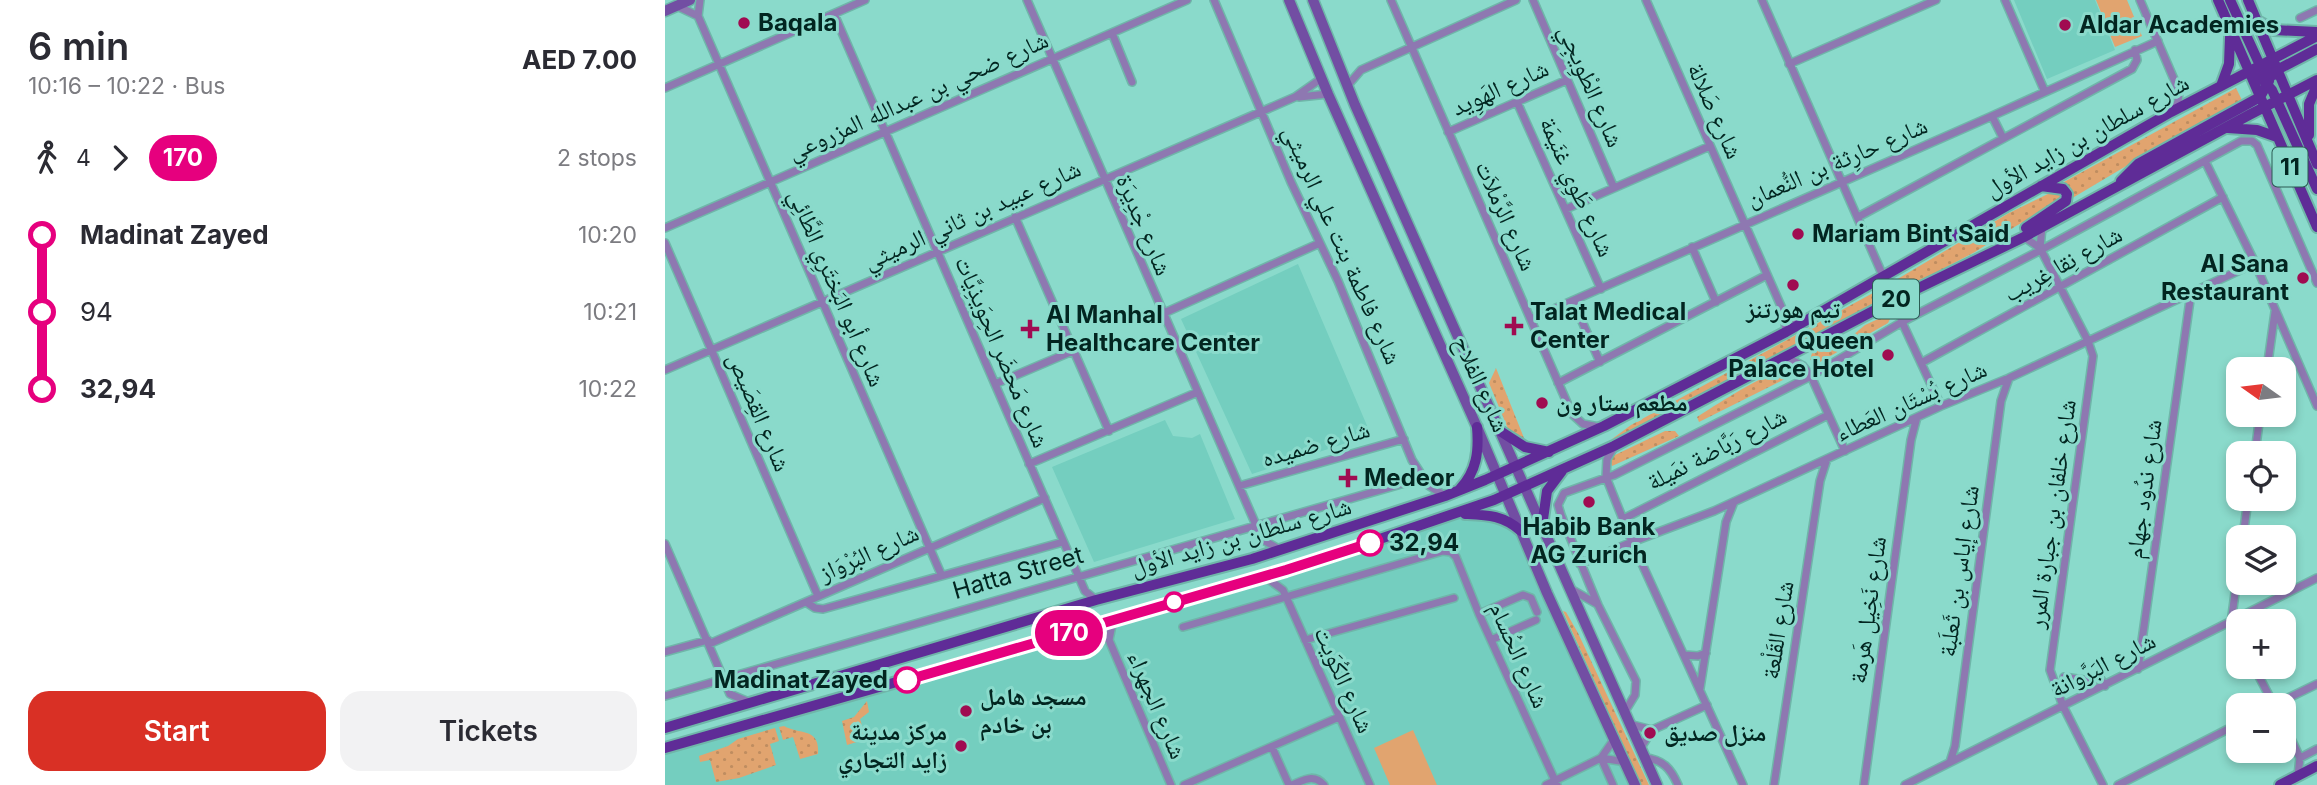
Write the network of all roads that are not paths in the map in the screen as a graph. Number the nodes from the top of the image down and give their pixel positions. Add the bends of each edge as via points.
1 (690, 0) edge
2 (701, 0) edge
3 (865, 0) edge
4 (1027, 0) edge
5 (1187, 0) edge
6 (1215, 0) edge
7 (1289, 0) edge
8 (1313, 0) edge
9 (1391, 0) edge
10 (1516, 0) edge
11 (1533, 0) edge
12 (1646, 0) edge
13 (1762, 0) edge
14 (1936, 0) edge
15 (2005, 0) edge
16 (2140, 0) edge
17 (2218, 0) edge
18 (2230, 0) edge
19 (2248, 0) edge
20 (677, 6) junction
21 (2317, 10) edge
22 (665, 11) edge
23 (834, 14) junction
24 (698, 16) junction
25 (2300, 18) dead end
26 (2257, 21) junction
27 (2229, 27) junction
28 (1112, 33) junction
29 (2317, 34) edge
30 (2158, 41) junction
31 (1412, 47) junction
32 (2135, 50) junction
33 (2317, 50) edge
34 (1052, 59) junction
35 (1789, 64) junction
36 (720, 65) junction
37 (2275, 65) junction
38 (2260, 66) junction
39 (1341, 70) junction
40 (1361, 70) junction
41 (2249, 72) junction
42 (1321, 78) junction
43 (1567, 80) junction
44 (1132, 82) dead end
45 (2269, 83) junction
46 (2317, 83) edge
47 (1347, 85) junction
48 (2177, 85) junction
49 (2220, 86) junction
50 (665, 88) edge
51 (2045, 92) junction
52 (1328, 94) junction
53 (1295, 97) junction
54 (2198, 98) junction
55 (2283, 98) junction
56 (1517, 102) junction
57 (2262, 102) junction
58 (2171, 111) junction
59 (1262, 112) junction
60 (1992, 116) junction
61 (2225, 128) junction
62 (885, 132) junction
63 (1448, 132) junction
64 (2277, 136) junction
65 (2003, 138) junction
66 (1710, 146) junction
67 (2311, 148) junction
68 (2206, 161) junction
69 (2317, 164) edge
70 (1104, 179) junction
71 (1842, 181) junction
72 (771, 182) junction
73 (2041, 186) junction
74 (2118, 186) junction
75 (1614, 188) junction
76 (2317, 189) edge
77 (2223, 197) junction
78 (1566, 209) junction
79 (1015, 217) junction
80 (1858, 217) junction
81 (1744, 224) junction
82 (2042, 227) junction
83 (2317, 227) edge
84 (665, 228) edge
85 (2024, 237) junction
86 (2012, 242) junction
87 (665, 243) edge
88 (1320, 243) junction
89 (1692, 247) junction
90 (2041, 249) junction
91 (938, 251) junction
92 (2255, 263) junction
93 (1767, 275) junction
94 (1883, 276) junction
95 (2317, 283) edge
96 (2060, 288) junction
97 (1601, 289) junction
98 (2191, 293) junction
99 (1902, 296) junction
100 (2176, 300) junction
101 (1573, 301) junction
102 (823, 302) junction
103 (1716, 302) junction
104 (2275, 312) junction
105 (1784, 313) junction
106 (1162, 314) junction
107 (2187, 315) junction
108 (1531, 319) junction
109 (1902, 322) junction
110 (1802, 323) junction
111 (1786, 332) junction
112 (2088, 341) junction
113 (711, 349) junction
114 (1075, 350) junction
115 (1786, 356) junction
116 (2269, 357) edge
117 (1600, 362) junction
118 (1921, 363) junction
119 (665, 370) edge
120 (1811, 376) junction
121 (2009, 378) junction
122 (1558, 383) junction
123 (995, 384) junction
124 (1991, 386) junction
125 (2313, 388) edge
126 (1198, 392) junction
127 (2001, 401) junction
128 (1941, 406) junction
129 (2317, 406) edge
130 (1828, 415) junction
131 (1917, 417) junction
132 (1604, 426) junction
133 (1477, 427) junction
134 (1893, 429) junction
135 (1500, 430) junction
136 (1109, 431) junction
137 (1404, 439) junction
138 (1910, 440) junction
139 (1615, 446) junction
140 (1845, 451) junction
141 (1552, 452) junction
142 (1827, 460) junction
143 (1030, 464) junction
144 (1517, 467) junction
145 (1810, 467) junction
146 (1565, 468) junction
147 (1497, 475) junction
148 (1606, 477) junction
149 (1422, 478) junction
150 (1820, 481) junction
151 (1239, 486) junction
152 (1525, 486) junction
153 (1450, 494) junction
154 (1506, 495) junction
155 (1045, 498) junction
156 (1734, 502) junction
157 (1714, 512) junction
158 (1458, 514) junction
159 (1623, 519) junction
160 (1726, 522) junction
161 (1256, 525) junction
162 (1542, 526) junction
163 (1521, 531) junction
164 (1263, 540) junction
165 (1063, 542) junction
166 (1632, 542) junction
167 (929, 548) junction
168 (666, 549) edge
169 (1281, 549) junction
170 (1252, 559) junction
171 (1580, 564) junction
172 (1286, 570) junction
173 (941, 575) junction
174 (1078, 576) junction
175 (1264, 576) junction
176 (2317, 578) edge
177 (1569, 587) junction
178 (1085, 591) junction
179 (1285, 594) junction
180 (818, 596) junction
181 (1454, 598) dead end
182 (1096, 600) junction
183 (806, 602) junction
184 (1084, 604) junction
185 (1598, 604) junction
186 (2256, 609) edge
187 (1479, 614) junction
188 (1114, 620) junction
189 (2226, 624) edge
190 (1183, 627) dead end
191 (1088, 628) junction
192 (1109, 640) junction
193 (1305, 640) junction
194 (1491, 640) junction
195 (708, 642) junction
196 (665, 652) edge
197 (1706, 653) junction
198 (1685, 655) junction
199 (2138, 668) junction
200 (2064, 677) dead end
201 (724, 679) junction
202 (2317, 684) edge
203 (2105, 686) junction
204 (1700, 689) junction
205 (730, 694) junction
206 (2296, 694) edge
207 (665, 696) edge
208 (750, 702) junction
209 (1707, 705) junction
210 (2063, 706) junction
211 (719, 711) junction
212 (1624, 713) junction
213 (1339, 717) junction
214 (1629, 724) junction
215 (665, 728) edge
216 (1652, 730) junction
217 (2226, 730) edge
218 (1615, 738) junction
219 (1955, 746) junction
220 (1272, 747) junction
221 (665, 748) edge
222 (2317, 749) edge
223 (2296, 750) edge
224 (1642, 753) junction
225 (1964, 755) junction
226 (1601, 758) junction
227 (2300, 758) junction
228 (1626, 762) junction
229 (1949, 763) junction
230 (2317, 766) edge
231 (2297, 776) junction
232 (1305, 783) edge
233 (1555, 783) edge
234 (1171, 785) edge
235 (1184, 785) edge
236 (1291, 785) edge
237 (1324, 785) edge
238 (1370, 785) edge
239 (1546, 785) edge
240 (1613, 785) edge
241 (1636, 785) edge
242 (1657, 785) edge
243 (1678, 785) edge
244 (1743, 785) edge
245 (1774, 785) edge
246 (1864, 785) edge
247 (1905, 785) edge
248 (2103, 785) edge
249 (2118, 785) edge
250 (2280, 785) edge

1 - 20 main road
2 - 24 street
3 - 23 street
4 - 34 street, شارع جْدِيرَة
5 - 28 street, شارع ضحي بن عبدالله المزروعي
6 - 59 street, شارع فاطمة بنت علي الرميثي
7 - 42 main road, شارع الفلاح
8 - 39 main road, شارع الفلاح
9 - 31 street, شارع الرَّمْلاَت
10 - 31 street
11 - 43 street, شارع الطْوِيجِي
12 - 66 street, شارع صَلالة
13 - 35 street
14 - 35 street
15 - 51 street
16 - 30 street
17 - 27 main road, 11
18 - 38 main road
19 - 26 main road, 11
20 - 22 main road
20 - 24 street
21 - 25 street
23 - 36 street
23 - 62 street, شارع مَحضَر الحِوَيذِيَّات
24 - 36 street, شارع أبو البَختَرِي الطَّائِي
26 - 29 main road via 2274,30
26 - 37 main road, 11
27 - 41 main road, 11
27 - 49 main road via 2231,52
28 - 34 street, شارع ضحي بن عبدالله المزروعي
28 - 44 street
29 - 37 main road, شارع سلطان بن زايد الأول / 20
30 - 32 street, شارع حارِثة بن النُّعمان
30 - 48 street
31 - 40 street
31 - 63 street, شارع الرَّمْلاَت
32 - 51 street, شارع حارِثة بن النُّعمان
32 - 65 street via 2137,60 2132,69
33 - 37 main road
34 - 62 street, شارع ضحي بن عبدالله المزروعي
34 - 70 street, شارع جْدِيرَة
35 - 71 street
36 - 50 street
36 - 72 street, شارع أبو البَختَرِي الطَّائِي
37 - 38 main road, شارع سلطان بن زايد الأول / 20
37 - 45 main road
37 - 55 main road, 11
38 - 41 main road, شارع سلطان بن زايد الأول / 20
38 - 45 main road
39 - 40 street
39 - 47 main road, شارع الفلاح
40 - 47 street
41 - 45 main road
41 - 49 main road, شارع سلطان بن زايد الأول / 20
41 - 57 main road, 11
42 - 52 main road, شارع الفلاح
42 - 53 street, شارع عبيد بن ثاني الرميثي
43 - 56 street, شارع الهَوِيد
43 - 75 street, شارع الطْوِيجِي
45 - 55 main road
45 - 57 main road
46 - 55 main road, شارع سلطان بن زايد الأول / 20
46 - 67 main road via 2308,110
47 - 135 main road, شارع الفلاح
48 - 54 street
48 - 58 street via 2178,102
49 - 54 main road, شارع سلطان بن زايد الأول / 20
51 - 60 street, شارع حارِثة بن النُّعمان
52 - 53 street, شارع عبيد بن ثاني الرميثي
52 - 133 main road, شارع الفلاح
53 - 59 street, شارع عبيد بن ثاني الرميثي
54 - 58 main road, شارع سلطان بن زايد الأول / 20
55 - 57 main road, شارع سلطان بن زايد الأول / 20
55 - 67 main road, 11
55 - 76 main road
56 - 63 street, شارع الهَوِيد
56 - 78 street, شارع طَوِي غنَيمَة
57 - 61 main road, شارع سلطان بن زايد الأول / 20
57 - 64 main road, 11
57 - 74 main road via 2138,164
58 - 73 main road, شارع سلطان بن زايد الأول / 20
59 - 70 street, شارع عبيد بن ثاني الرميثي
59 - 88 street, شارع فاطمة بنت علي الرميثي
60 - 65 street
60 - 71 street, شارع حارِثة بن النُّعمان
61 - 64 main road
61 - 74 main road, شارع سلطان بن زايد الأول / 20
62 - 72 street, شارع ضحي بن عبدالله المزروعي
62 - 91 street, شارع مَحضَر الحِوَيذِيَّات
63 - 108 street, شارع الرَّمْلاَت
64 - 83 main road, 11
65 - 80 street
66 - 75 street
66 - 81 street, شارع صَلالة
67 - 69 main road, 11
68 - 77 street
68 - 90 street
68 - 95 street via 2241,141 2257,145
70 - 79 street, شارع عبيد بن ثاني الرميثي
70 - 106 street, شارع جْدِيرَة
71 - 80 street
71 - 81 street, شارع حارِثة بن النُّعمان
72 - 84 street, شارع ضحي بن عبدالله المزروعي
72 - 102 street, شارع أبو البَختَرِي الطَّائِي
73 - 86 main road via 2063,189 2066,201
73 - 94 main road, شارع سلطان بن زايد الأول / 20
74 - 82 main road, شارع سلطان بن زايد الأول / 20
75 - 78 street
77 - 92 street
77 - 96 street, شارع نِقا غِريب
78 - 97 street, شارع طَوِي غنَيمَة
79 - 91 street, شارع عبيد بن ثاني الرميثي
79 - 114 street
80 - 94 street
81 - 89 street, شارع حارِثة بن النُّعمان
81 - 93 street, شارع صَلالة
82 - 85 main road, شارع سلطان بن زايد الأول / 20
82 - 90 street
85 - 86 main road, شارع سلطان بن زايد الأول / 20
85 - 90 street, شارع خلفان بن جبارة المرر
86 - 99 main road, شارع سلطان بن زايد الأول / 20
87 - 113 street, شارع القِصَيص
88 - 106 street
88 - 137 street, شارع فاطمة بنت علي الرميثي
89 - 97 street, شارع حارِثة بن النُّعمان
89 - 103 street
90 - 96 street, شارع خلفان بن جبارة المرر
90 - 109 street
91 - 102 street, شارع عبيد بن ثاني الرميثي
91 - 123 street, شارع مَحضَر الحِوَيذِيَّات
92 - 98 street, شارع بُسْتَان العَطاء
92 - 104 street
93 - 103 street
93 - 105 street, شارع صَلالة
94 - 110 main road, شارع سلطان بن زايد الأول / 20
96 - 112 street, شارع خلفان بن جبارة المرر
96 - 118 street, شارع نِقا غِريب
97 - 101 street, شارع حارِثة بن النُّعمان
98 - 100 street, شارع بُسْتَان العَطاء
98 - 107 street, شارع ندُود جهام
99 - 109 street
99 - 115 main road, شارع سلطان بن زايد الأول / 20
100 - 107 street
100 - 112 street, شارع بُسْتَان العَطاء
101 - 108 street, شارع حارِثة بن النُّعمان
101 - 117 street
102 - 113 street, شارع عبيد بن ثاني الرميثي
102 - 167 street, شارع أبو البَختَرِي الطَّائِي
103 - 117 street
104 - 116 street
104 - 125 street
105 - 110 street
105 - 111 street, شارع صَلالة
106 - 126 street, شارع جْدِيرَة
107 - 199 street, شارع ندُود جهام
108 - 122 street, شارع الرَّمْلاَت
109 - 118 street
109 - 120 street
110 - 111 main road, شارع سلطان بن زايد الأول / 20
111 - 132 main road, شارع سلطان بن زايد الأول / 20
112 - 121 street, شارع بُسْتَان العَطاء
112 - 210 street, شارع خلفان بن جبارة المرر via 2093,361 2050,670
113 - 119 street, شارع عبيد بن ثاني الرميثي
113 - 180 street, شارع القِصَيص
114 - 123 street
114 - 136 street
115 - 120 street
115 - 139 main road, شارع سلطان بن زايد الأول / 20
117 - 122 street
118 - 128 street
120 - 130 street
120 - 148 street
121 - 124 street, شارع بُسْتَان العَطاء
121 - 127 street, شارع إياس بن ثَعلَبة
122 - 132 street, شارع الرَّمْلاَت via 1577,420
123 - 143 street, شارع مَحضَر الحِوَيذِيَّات
124 - 127 street
124 - 128 street, شارع بُسْتَان العَطاء
125 - 129 street
126 - 136 street
126 - 151 street, شارع جْدِيرَة
127 - 219 street, شارع إياس بن ثَعلَبة
128 - 131 street, شارع بُسْتَان العَطاء
130 - 140 street
130 - 159 street, شارع رَبَّاضة نمَيلة
131 - 134 street, شارع بُسْتَان العَطاء
131 - 138 street, شارع نَخِيل هَرمة
132 - 141 main road, شارع سلطان بن زايد الأول / 20
133 - 147 main road, شارع الفلاح
133 - 153 main road via 1475,466
134 - 138 street
134 - 140 street, شارع بُسْتَان العَطاء
135 - 141 main road via 1525,447
135 - 144 main road, شارع الفلاح
136 - 143 street
137 - 149 street, شارع فاطمة بنت علي الرميثي
137 - 151 street, شارع ضميده
138 - 246 street, شارع نَخِيل هَرمة
139 - 146 main road, شارع سلطان بن زايد الأول / 20
139 - 148 street via 1607,459
140 - 142 street, شارع بُسْتَان العَطاء
141 - 144 main road, شارع سلطان بن زايد الأول / 20
142 - 145 street, شارع بُسْتَان العَطاء
142 - 150 street, شارع القَلْعة
143 - 155 street, شارع مَحضَر الحِوَيذِيَّات
144 - 147 main road, شارع سلطان بن زايد الأول / 20
144 - 152 main road, شارع الفلاح
145 - 150 street
145 - 156 street, شارع بُسْتَان العَطاء
146 - 152 main road, شارع سلطان بن زايد الأول / 20
146 - 162 main road via 1547,491
147 - 153 main road, شارع سلطان بن زايد الأول / 20
147 - 154 main road, شارع الفلاح
148 - 159 street
148 - 171 street via 1569,491 1559,500
149 - 153 street, شارع فاطمة بنت علي الرميثي
149 - 161 street, Hatta Street
150 - 245 street, شارع القَلْعة
151 - 161 street, شارع جْدِيرَة
152 - 154 main road, شارع سلطان بن زايد الأول / 20
152 - 162 main road, شارع الفلاح
153 - 169 main road, شارع سلطان بن زايد الأول / 20
154 - 158 main road, شارع سلطان بن زايد الأول / 20
154 - 163 main road, شارع الفلاح
155 - 165 street, شارع مَحضَر الحِوَيذِيَّات
155 - 167 street, شارع البُرْوَاز
156 - 157 street, شارع بُسْتَان العَطاء
156 - 160 street
157 - 160 street
157 - 166 street, شارع بُسْتَان العَطاء
158 - 163 main road via 1497,516
158 - 172 main road, شارع سلطان بن زايد الأول / 20
159 - 166 street
160 - 197 street
161 - 164 street, شارع جْدِيرَة
161 - 174 street, Hatta Street
162 - 177 main road, شارع الفلاح
163 - 218 main road, شارع الفلاح
164 - 169 street
164 - 170 street
165 - 173 street
165 - 174 street, شارع مَحضَر الحِوَيذِيَّات
166 - 171 street, شارع بُسْتَان العَطاء
166 - 198 street
167 - 173 street, شارع أبو البَختَرِي الطَّائِي
167 - 180 street, شارع البُرْوَاز
168 - 195 street
169 - 170 main road, شارع سلطان بن زايد الأول / 20
170 - 182 main road, شارع سلطان بن زايد الأول / 20
171 - 185 street
172 - 175 main road, شارع سلطان بن زايد الأول / 20
172 - 179 street
173 - 183 street via 823,609
174 - 178 street, شارع مَحضَر الحِوَيذِيَّات
174 - 201 street, Hatta Street
175 - 179 street
175 - 188 main road, شارع سلطان بن زايد الأول / 20
176 - 186 street, شارع البَرَّوانة
177 - 185 street
177 - 212 main road, شارع الفلاح
178 - 182 street, شارع مَحضَر الحِوَيذِيَّات
178 - 184 street, شارع مَحضَر الحِوَيذِيَّات
179 - 187 street, شارع الحُسام via 1451,552 1457,556
179 - 190 street
179 - 193 street, شارع الكُوَيت
180 - 183 street, شارع البُرْوَاز
181 - 193 street
182 - 184 main road, شارع سلطان بن زايد الأول / 20
183 - 195 street, شارع البُرْوَاز
184 - 208 main road, شارع سلطان بن زايد الأول / 20
185 - 212 street via 1636,681 1635,695
187 - 194 street, شارع الحُسام
187 - 194 street via 1523,594 1531,598 1536,616
188 - 191 main road, شارع سلطان بن زايد الأول / 20
188 - 192 street, شارع الجهراء
189 - 199 street, شارع البَرَّوانة
191 - 192 street, شارع الجهراء
191 - 221 main road, شارع سلطان بن زايد الأول / 20
192 - 234 street, شارع الجهراء
193 - 213 street, شارع الكُوَيت
194 - 233 street, شارع الحُسام
195 - 196 street, شارع البُرْوَاز
195 - 201 street
197 - 198 street
197 - 204 street
198 - 204 street
199 - 203 street, شارع البَرَّوانة
200 - 203 street via 2100,678
201 - 205 street
201 - 207 street, Hatta Street
202 - 206 street
203 - 210 street, شارع البَرَّوانة
204 - 209 street
205 - 208 street
205 - 211 street
208 - 211 main road, شارع سلطان بن زايد الأول / 20
209 - 216 street
209 - 244 street
210 - 225 street, شارع البَرَّوانة
210 - 248 street, شارع خلفان بن جبارة المرر
211 - 215 main road, شارع سلطان بن زايد الأول / 20
212 - 214 main road, شارع الفلاح
213 - 220 street
213 - 238 street, شارع الكُوَيت
214 - 216 street
214 - 224 main road, شارع الفلاح
216 - 224 street
217 - 249 street
218 - 226 street
218 - 228 main road, شارع الفلاح
219 - 225 street
219 - 229 street, شارع إياس بن ثَعلَبة
220 - 235 street
220 - 236 street
222 - 227 street
223 - 227 street
224 - 242 main road, شارع الفلاح
224 - 243 street via 1664,764
225 - 229 street, شارع البَرَّوانة
226 - 228 street
226 - 233 street
226 - 240 street
227 - 231 street
228 - 241 main road, شارع الفلاح
229 - 247 street, شارع البَرَّوانة
230 - 231 main road
231 - 250 main road
232 - 236 street
232 - 237 street via 1316,778
233 - 239 street

